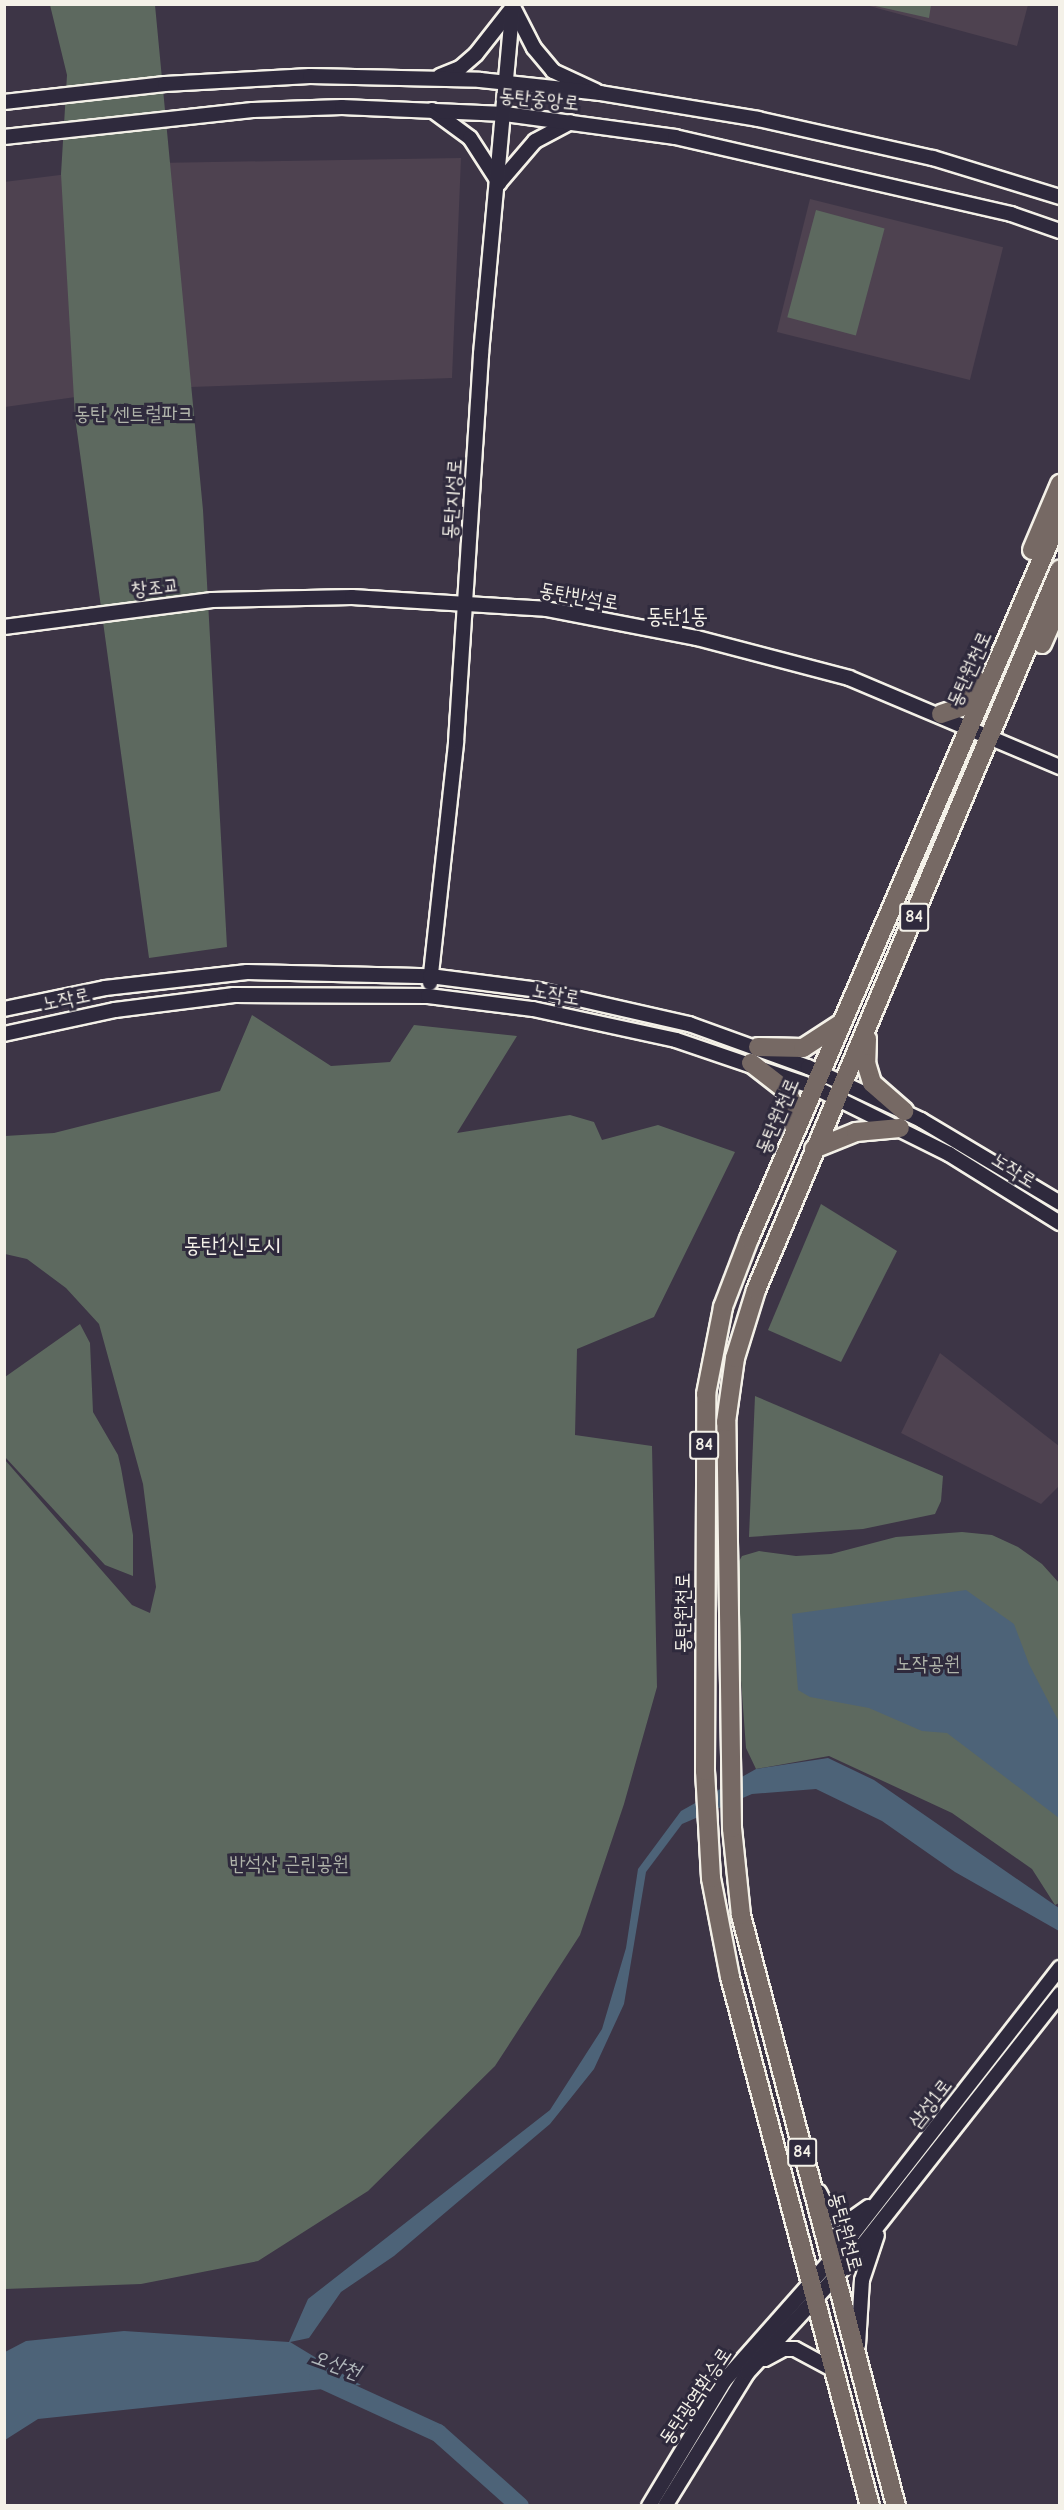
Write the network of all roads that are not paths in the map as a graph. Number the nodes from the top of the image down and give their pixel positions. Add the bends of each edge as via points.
1 (513, 6) edge
2 (435, 77) junction
3 (509, 83) junction
4 (600, 93) junction
5 (4, 102) edge
6 (430, 109) junction
7 (505, 114) junction
8 (574, 121) junction
9 (4, 137) edge
10 (499, 183) junction
11 (1059, 197) edge
12 (1059, 231) edge
13 (1059, 484) edge
14 (1059, 517) edge
15 (1059, 569) edge
16 (212, 600) joint
17 (465, 601) junction
18 (1059, 603) edge
19 (4, 627) edge
20 (992, 643) junction
21 (985, 690) junction
22 (1006, 701) junction
23 (941, 714) junction
24 (969, 725) junction
25 (991, 736) junction
26 (1059, 767) edge
27 (344, 971) junction
28 (430, 976) junction
29 (497, 984) junction
30 (344, 993) junction
31 (428, 996) junction
32 (495, 1003) junction
33 (849, 1005) junction
34 (4, 1009) edge
35 (869, 1022) junction
36 (840, 1024) junction
37 (4, 1034) edge
38 (749, 1053) junction
39 (817, 1080) junction
40 (839, 1090) junction
41 (906, 1121) junction
42 (794, 1135) junction
43 (814, 1149) junction
44 (1058, 1212) edge
45 (1059, 1968) edge
46 (1059, 1994) edge
47 (806, 2166) junction
48 (888, 2200) junction
49 (833, 2269) junction
50 (813, 2291) junction
51 (857, 2359) junction
52 (834, 2370) junction
53 (747, 2373) junction
54 (695, 2440) junction
55 (649, 2505) edge
56 (665, 2505) edge
57 (870, 2505) edge
58 (896, 2505) edge

1 - 2 street via 476,54 460,68
1 - 3 street, 동탄지성로
1 - 4 street via 534,48 553,71
2 - 3 street, 동탄중앙로
2 - 5 street, 동탄중앙로 via 310,75
3 - 4 street, 동탄중앙로
3 - 7 street, 동탄지성로
4 - 11 street, 동탄중앙로 via 758,119 923,156
6 - 7 street, 동탄중앙로
6 - 9 street, 동탄중앙로 via 253,110
6 - 10 street via 470,138
7 - 8 street, 동탄중앙로
7 - 10 street, 동탄지성로
8 - 10 street via 535,141
8 - 12 street, 동탄중앙로 via 675,137 803,165 1011,214
10 - 17 street, 동탄지성로 via 481,354
13 - 20 main road
14 - 21 main road, 동탄원천로 / 84
15 - 22 main road, 84
16 - 17 street, 동탄반석로 via 352,597
16 - 19 street, 창조교
17 - 23 street, 동탄반석로 via 546,609 697,638 849,678
17 - 28 street, 동탄지성로 via 456,742
18 - 22 main road via 1035,659
20 - 21 main road
20 - 23 main road via 973,694 961,708
21 - 24 main road, 동탄원천로 / 84
22 - 25 main road, 84
23 - 24 street, 동탄반석로
24 - 25 street, 동탄반석로
24 - 33 main road, 동탄원천로 / 84
25 - 26 street, 동탄반석로
25 - 35 main road, 84
27 - 28 street, 노작로
27 - 30 street via 350,981
27 - 34 street, 노작로 via 232,973 154,981
28 - 29 street, 노작로
28 - 31 street, 동탄지성로
29 - 32 street via 487,992
29 - 38 street, 노작로 via 648,1012
30 - 31 street, 노작로
30 - 37 street, 노작로 via 234,995 157,1003
31 - 32 street, 노작로
32 - 38 street, 노작로
33 - 35 main road via 858,1019
33 - 36 main road, 동탄원천로 / 84
35 - 40 main road, 84
35 - 41 main road via 866,1062 872,1083
36 - 38 main road via 803,1048
36 - 39 main road, 동탄원천로 / 84
38 - 39 street, 노작로
38 - 42 main road via 791,1096
39 - 40 street, 노작로
39 - 42 main road, 동탄원천로 / 84
40 - 41 street, 노작로
40 - 43 main road, 84
41 - 43 main road via 856,1132
41 - 44 street, 노작로
42 - 50 main road, 동탄원천로 / 84 via 736,1272 709,1375 703,1473 705,1771 707,1840 730,1977
43 - 47 main road, 동탄원천로 / 84 via 756,1290 730,1388 726,1422 732,1828 748,1952
45 - 48 street, 삼성1로
46 - 48 street, 삼성1로
47 - 48 street via 833,2215 853,2218
47 - 49 main road, 동탄원천로 / 84
48 - 49 street, 삼성1로
48 - 51 street via 866,2260
49 - 50 street, 동탄광역환승로
49 - 51 main road, 동탄원천로 / 84
50 - 52 main road, 84
50 - 53 street, 동탄광역환승로
50 - 54 street, 동탄광역환승로 via 741,2359
51 - 58 main road, 동탄원천로 / 84
52 - 53 street via 809,2353 784,2349
52 - 57 main road, 84
53 - 54 street, 동탄광역환승로
54 - 55 street, 동탄광역환승로
54 - 56 street, 동탄광역환승로

